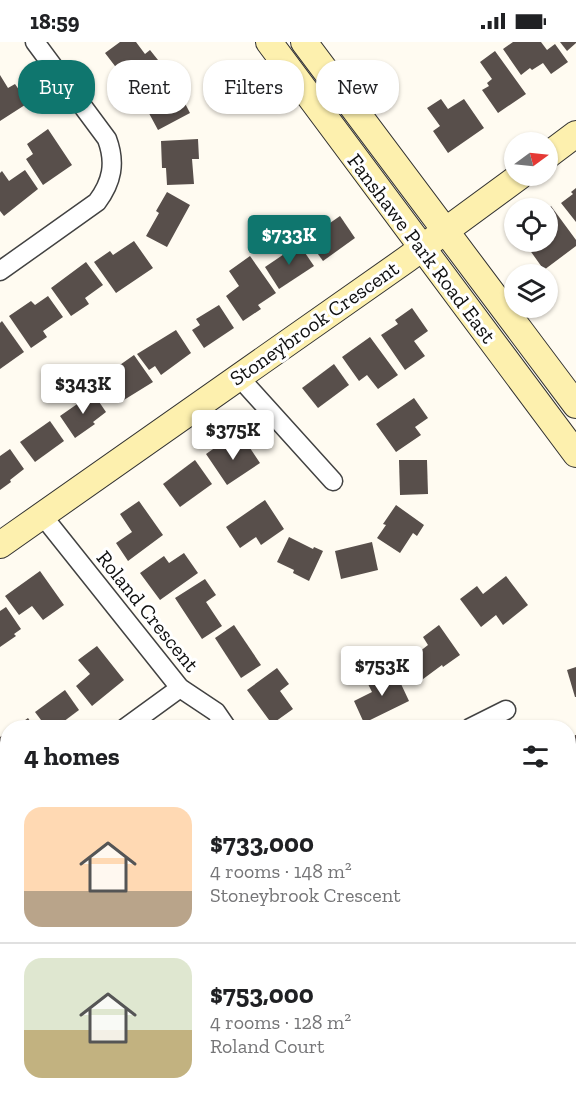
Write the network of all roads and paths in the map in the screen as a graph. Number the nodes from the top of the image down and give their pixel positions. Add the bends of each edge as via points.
1 (35, 42) edge
2 (269, 42) edge
3 (304, 42) edge
4 (576, 134) edge
5 (558, 148) edge
6 (506, 186) edge
7 (445, 230) junction
8 (422, 248) junction
9 (0, 271) edge
10 (238, 376) junction
11 (576, 405) edge
12 (576, 454) edge
13 (333, 481) dead end
14 (42, 515) junction
15 (0, 545) edge
16 (180, 688) junction
17 (506, 710) dead end
18 (136, 720) edge
19 (221, 720) edge
20 (486, 720) edge

1 - 9 street via 107,139 112,168 108,188 97,202
2 - 8 main road, Fanshawe Park Road East
3 - 7 main road, Fanshawe Park Road East
4 - 5 main road
6 - 7 main road, Stoneybrook Crescent
7 - 8 main road, Stoneybrook Crescent
7 - 11 main road, Fanshawe Park Road East
8 - 10 main road, Stoneybrook Crescent
8 - 12 main road, Fanshawe Park Road East
10 - 13 street
10 - 14 main road, Stoneybrook Crescent
14 - 15 main road, Stoneybrook Crescent
14 - 16 street, Roland Crescent
16 - 18 street
16 - 19 street, Roland Crescent via 216,712
17 - 20 street

